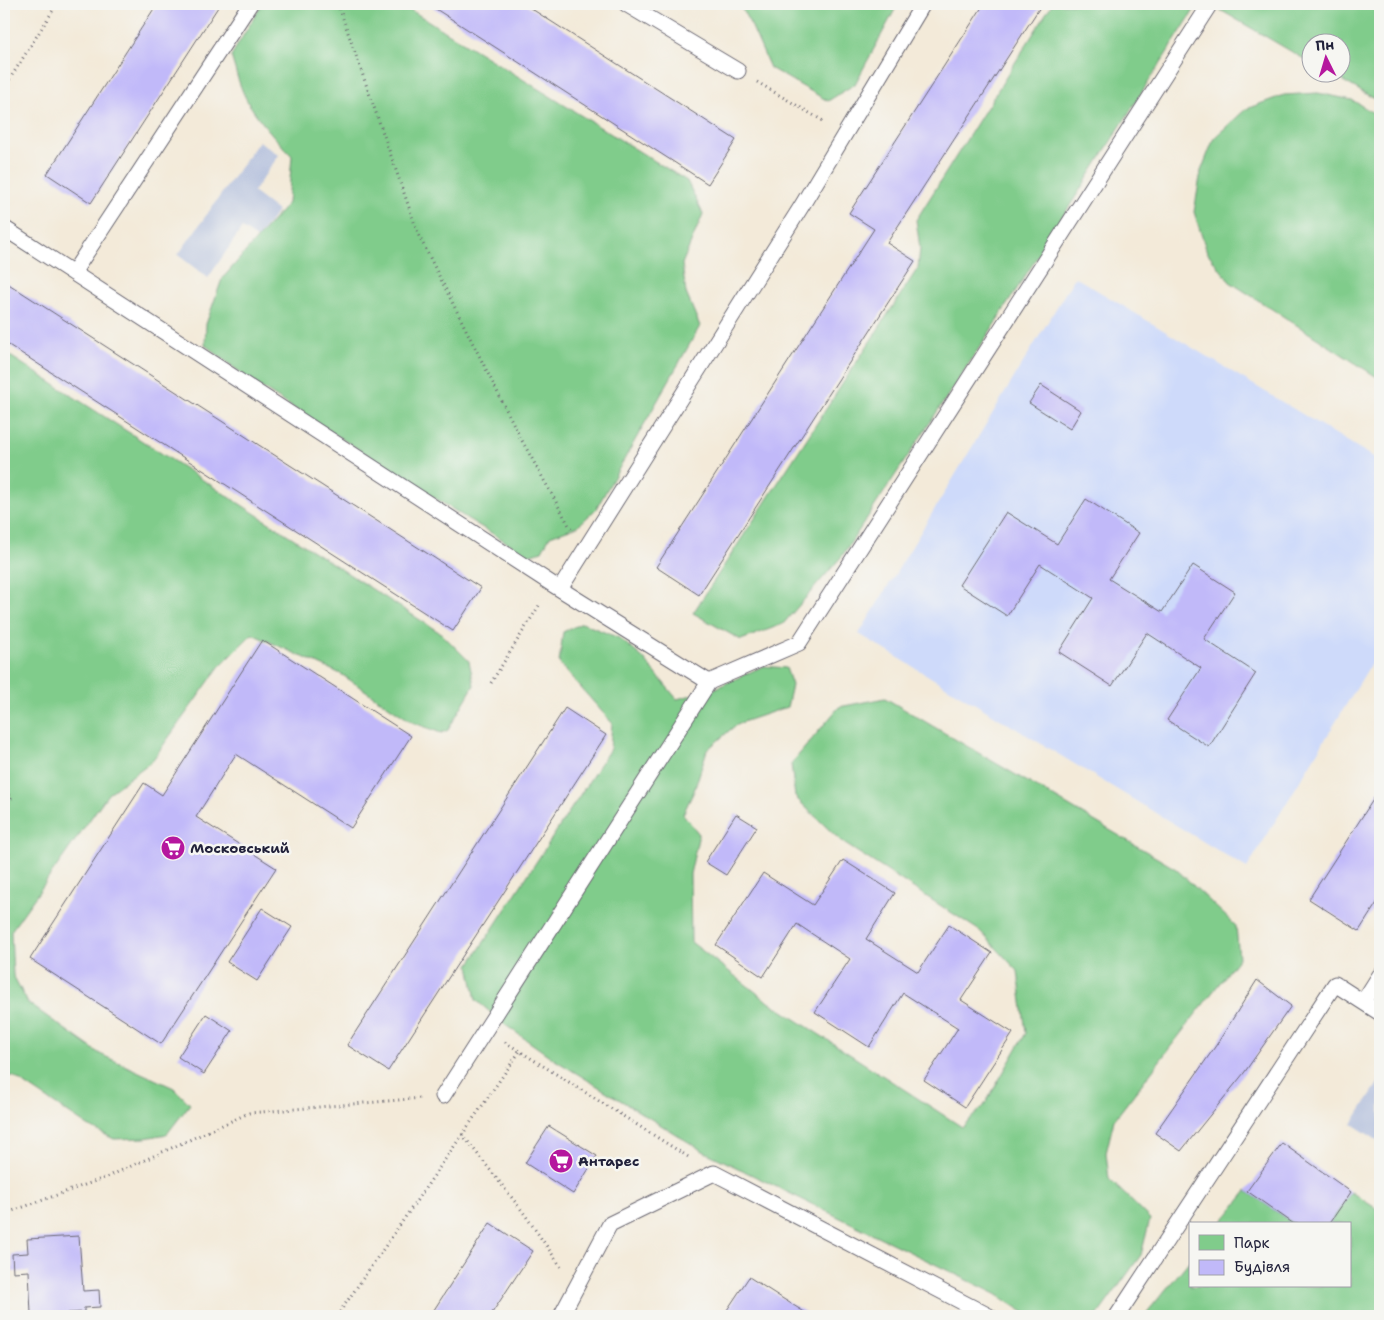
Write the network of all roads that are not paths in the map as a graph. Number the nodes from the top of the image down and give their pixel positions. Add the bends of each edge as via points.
1 (250, 4) edge
2 (626, 4) edge
3 (923, 4) edge
4 (1210, 4) edge
5 (738, 71) road end
6 (4, 228) edge
7 (74, 273) junction
8 (556, 586) junction
9 (709, 682) junction
10 (1380, 975) edge
11 (1363, 1002) junction
12 (1380, 1013) edge
13 (443, 1096) road end
14 (560, 1316) edge
15 (989, 1316) edge
16 (1117, 1316) edge

1 - 7 lane
2 - 5 lane
3 - 8 lane via 801,207 583,551
4 - 9 lane via 799,642
6 - 7 lane
7 - 8 lane
8 - 9 lane
9 - 13 lane
10 - 11 lane
11 - 12 lane
11 - 16 lane via 1335,984
14 - 15 lane via 610,1224 714,1174

